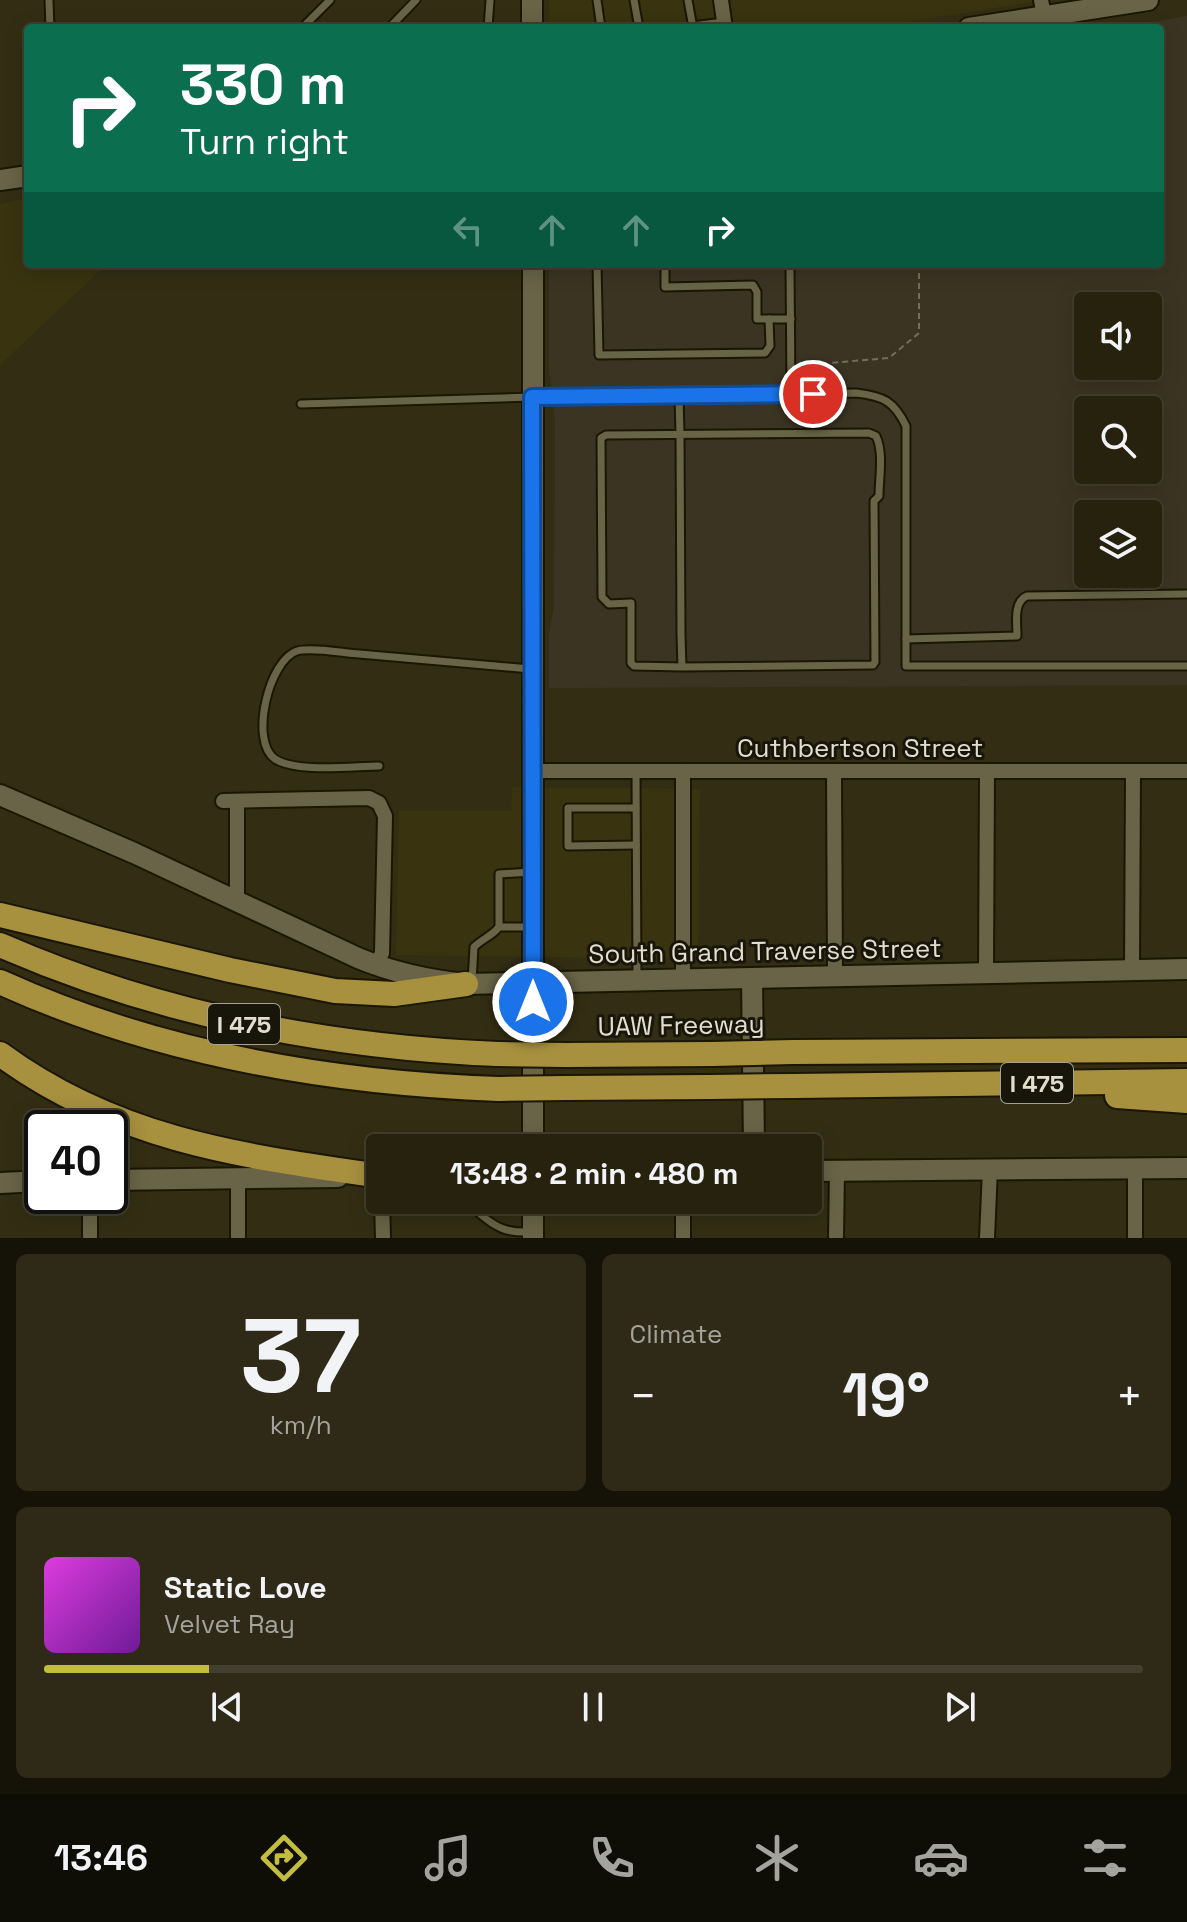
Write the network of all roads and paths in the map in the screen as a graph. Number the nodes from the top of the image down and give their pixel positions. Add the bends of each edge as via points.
1 (49, 0) edge
2 (330, 0) edge
3 (416, 0) edge
4 (490, 0) edge
5 (532, 0) edge
6 (597, 0) edge
7 (634, 0) edge
8 (688, 0) edge
9 (721, 0) edge
10 (1148, 0) edge
11 (1085, 5) edge
12 (1043, 8) edge
13 (50, 24) edge
14 (306, 24) edge
15 (393, 24) edge
16 (488, 24) edge
17 (532, 24) edge
18 (600, 24) edge
19 (638, 24) edge
20 (692, 24) edge
21 (725, 24) edge
22 (984, 24) edge
23 (24, 177) edge
24 (0, 180) edge
25 (533, 268) edge
26 (597, 268) edge
27 (665, 268) edge
28 (790, 268) edge
29 (919, 268) edge
30 (769, 319) junction
31 (791, 319) junction
32 (813, 385) dead end
33 (791, 394) junction
34 (679, 395) junction
35 (532, 397) junction
36 (301, 404) dead end
37 (680, 435) junction
38 (1187, 594) edge
39 (906, 639) junction
40 (1187, 666) edge
41 (682, 667) junction
42 (533, 669) junction
43 (379, 766) dead end
44 (636, 770) junction
45 (532, 771) junction
46 (1133, 771) junction
47 (1187, 771) edge
48 (683, 772) junction
49 (834, 772) junction
50 (987, 772) junction
51 (0, 795) edge
52 (636, 808) junction
53 (636, 845) junction
54 (533, 872) junction
55 (237, 901) junction
56 (0, 915) edge
57 (499, 927) junction
58 (533, 927) junction
59 (0, 945) edge
60 (376, 966) junction
61 (1187, 969) edge
62 (1132, 970) junction
63 (986, 971) junction
64 (835, 976) junction
65 (752, 978) junction
66 (637, 980) junction
67 (683, 980) junction
68 (0, 982) edge
69 (533, 982) junction
70 (469, 984) junction
71 (1187, 1034) edge
72 (1187, 1050) edge
73 (901, 1051) junction
74 (0, 1054) edge
75 (1187, 1081) edge
76 (886, 1085) junction
77 (1187, 1101) edge
78 (533, 1134) edge
79 (754, 1134) edge
80 (1135, 1168) junction
81 (1187, 1168) edge
82 (990, 1169) junction
83 (822, 1171) edge
84 (837, 1171) junction
85 (366, 1174) edge
86 (366, 1176) edge
87 (128, 1180) edge
88 (238, 1180) junction
89 (24, 1182) edge
90 (0, 1183) edge
91 (90, 1214) edge
92 (382, 1214) edge
93 (480, 1214) edge
94 (533, 1214) edge
95 (683, 1214) edge
96 (533, 1235) edge
97 (90, 1238) edge
98 (238, 1238) edge
99 (383, 1238) edge
100 (683, 1238) edge
101 (836, 1238) edge
102 (987, 1238) edge
103 (1135, 1238) edge

1 - 13 lane
2 - 14 lane
3 - 15 lane
4 - 16 lane
5 - 17 main road
6 - 18 lane
7 - 19 lane
8 - 20 lane
9 - 21 street
10 - 11 main road
11 - 12 main road
12 - 22 main road
23 - 24 main road
25 - 35 main road
26 - 30 lane via 599,355 765,353 770,346
27 - 30 lane via 665,287 753,285 757,319
28 - 31 lane
29 - 32 path via 919,333 889,358 830,363
30 - 31 lane
31 - 33 lane
33 - 34 lane
33 - 39 lane via 878,396 899,412 906,426
34 - 35 lane
34 - 37 lane
35 - 36 lane
35 - 42 main road
37 - 41 lane
37 - 41 lane via 601,438 601,568 604,601 631,603 631,663
37 - 41 lane via 869,433 879,443 873,665
38 - 39 lane via 1027,596 1018,604 1017,636
39 - 40 lane via 906,666
42 - 43 lane via 335,652 298,651 283,661 263,717 265,745 274,759 297,766
42 - 45 main road
44 - 45 street, Cuthbertson Street
44 - 48 street, Cuthbertson Street
44 - 52 lane
45 - 54 main road
46 - 47 street, Cuthbertson Street
46 - 50 street, Cuthbertson Street
46 - 62 street
48 - 49 street, Cuthbertson Street
48 - 67 street
49 - 50 street, Cuthbertson Street
49 - 64 street
50 - 63 street
51 - 55 main road, South Grand Traverse Street
52 - 53 lane
52 - 53 lane via 568,808 568,846
53 - 66 lane
54 - 57 lane via 499,874
54 - 58 main road
55 - 60 main road, South Grand Traverse Street
55 - 60 street via 230,801 369,798 379,803 385,816 382,953
56 - 70 highway via 335,991 394,994
57 - 58 lane
57 - 70 lane via 474,947
58 - 69 main road
59 - 73 highway, UAW Freeway / I 475, bridge via 120,991 262,1028 386,1047 566,1055
60 - 70 main road, South Grand Traverse Street
61 - 62 main road, South Grand Traverse Street
62 - 63 main road, South Grand Traverse Street
63 - 64 main road, South Grand Traverse Street
64 - 65 main road, South Grand Traverse Street
65 - 67 main road, South Grand Traverse Street
65 - 79 main road
66 - 67 main road, South Grand Traverse Street
66 - 69 main road, South Grand Traverse Street
68 - 76 highway, I 475, bridge via 93,1018 222,1055 355,1078 499,1089
69 - 70 main road, South Grand Traverse Street
69 - 78 main road
71 - 73 highway
72 - 73 highway, UAW Freeway / I 475
74 - 85 highway via 91,1107 173,1138 249,1157
75 - 76 highway, I 475
76 - 77 highway
80 - 81 main road
80 - 82 main road
80 - 103 street
82 - 84 main road
82 - 102 street
83 - 84 main road
84 - 101 street
86 - 88 main road
87 - 88 main road
88 - 98 street
89 - 90 main road
91 - 97 street
92 - 99 street
93 - 96 lane via 495,1227
94 - 96 main road
95 - 100 street

